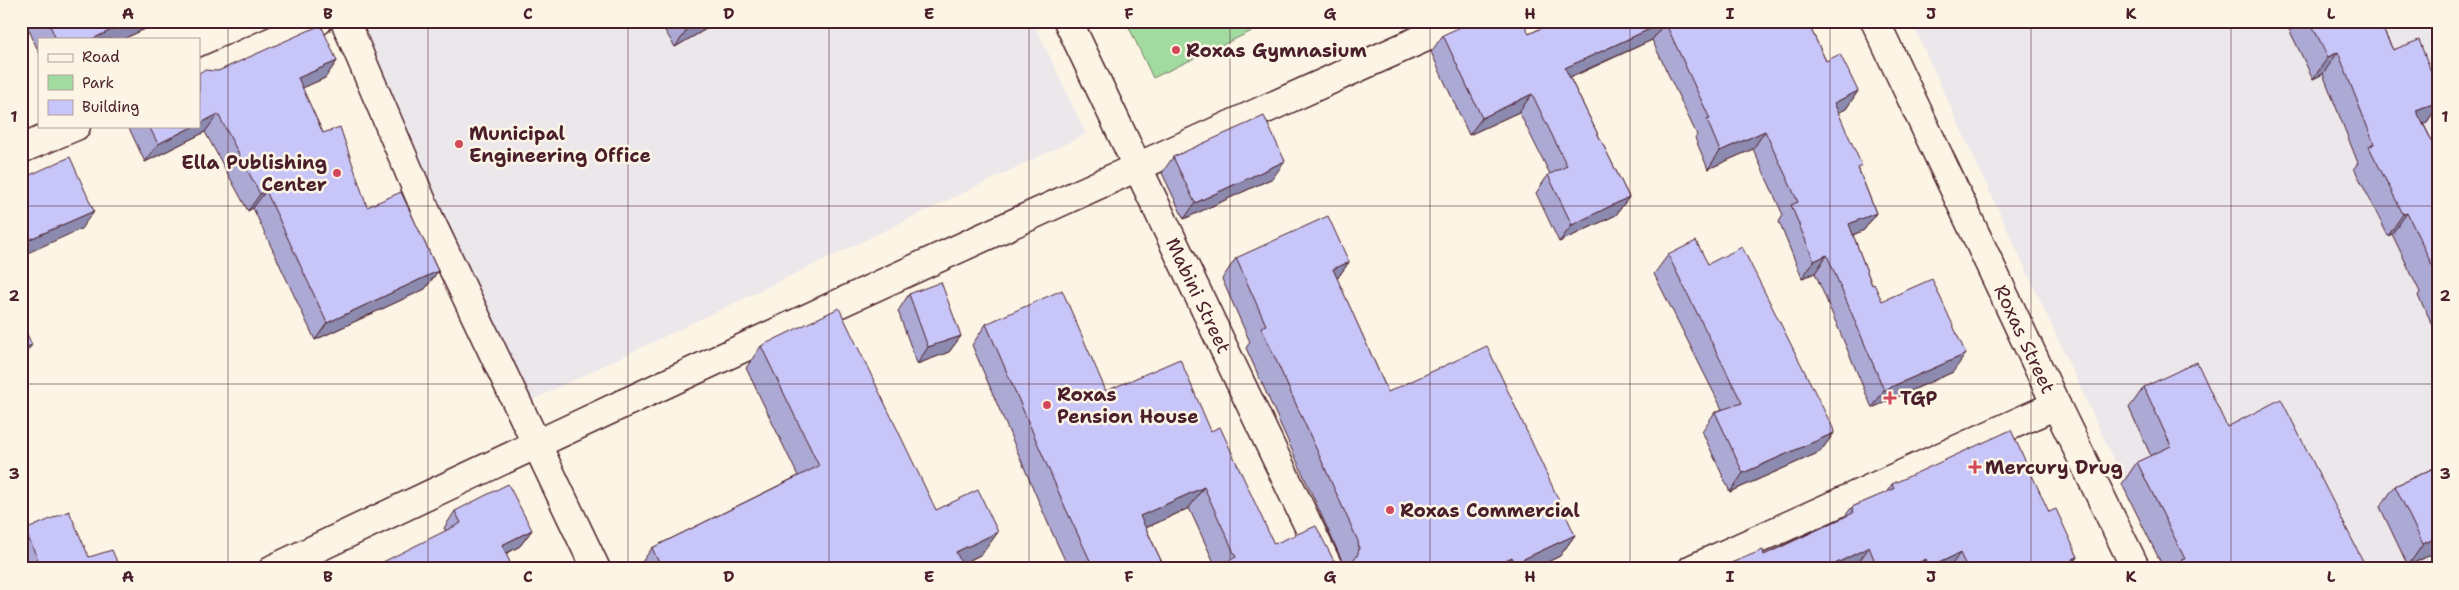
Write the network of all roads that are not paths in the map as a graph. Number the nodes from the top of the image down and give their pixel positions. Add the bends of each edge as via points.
1 (318, 21) edge
2 (345, 21) edge
3 (1068, 21) edge
4 (1462, 21) edge
5 (1875, 21) edge
6 (200, 74) edge
7 (71, 128) edge
8 (21, 149) edge
9 (1138, 166) junction
10 (2056, 405) junction
11 (537, 443) junction
12 (273, 569) edge
13 (596, 569) edge
14 (1329, 569) edge
15 (1692, 569) edge
16 (2136, 569) edge

1 - 6 street
2 - 11 street via 429,218
3 - 9 street, Mabini Street
4 - 9 street
5 - 10 street, Roxas Street
7 - 8 street
9 - 11 street
9 - 14 street, Mabini Street
10 - 15 street, Roxas Street
10 - 16 street
11 - 12 street
11 - 13 street

